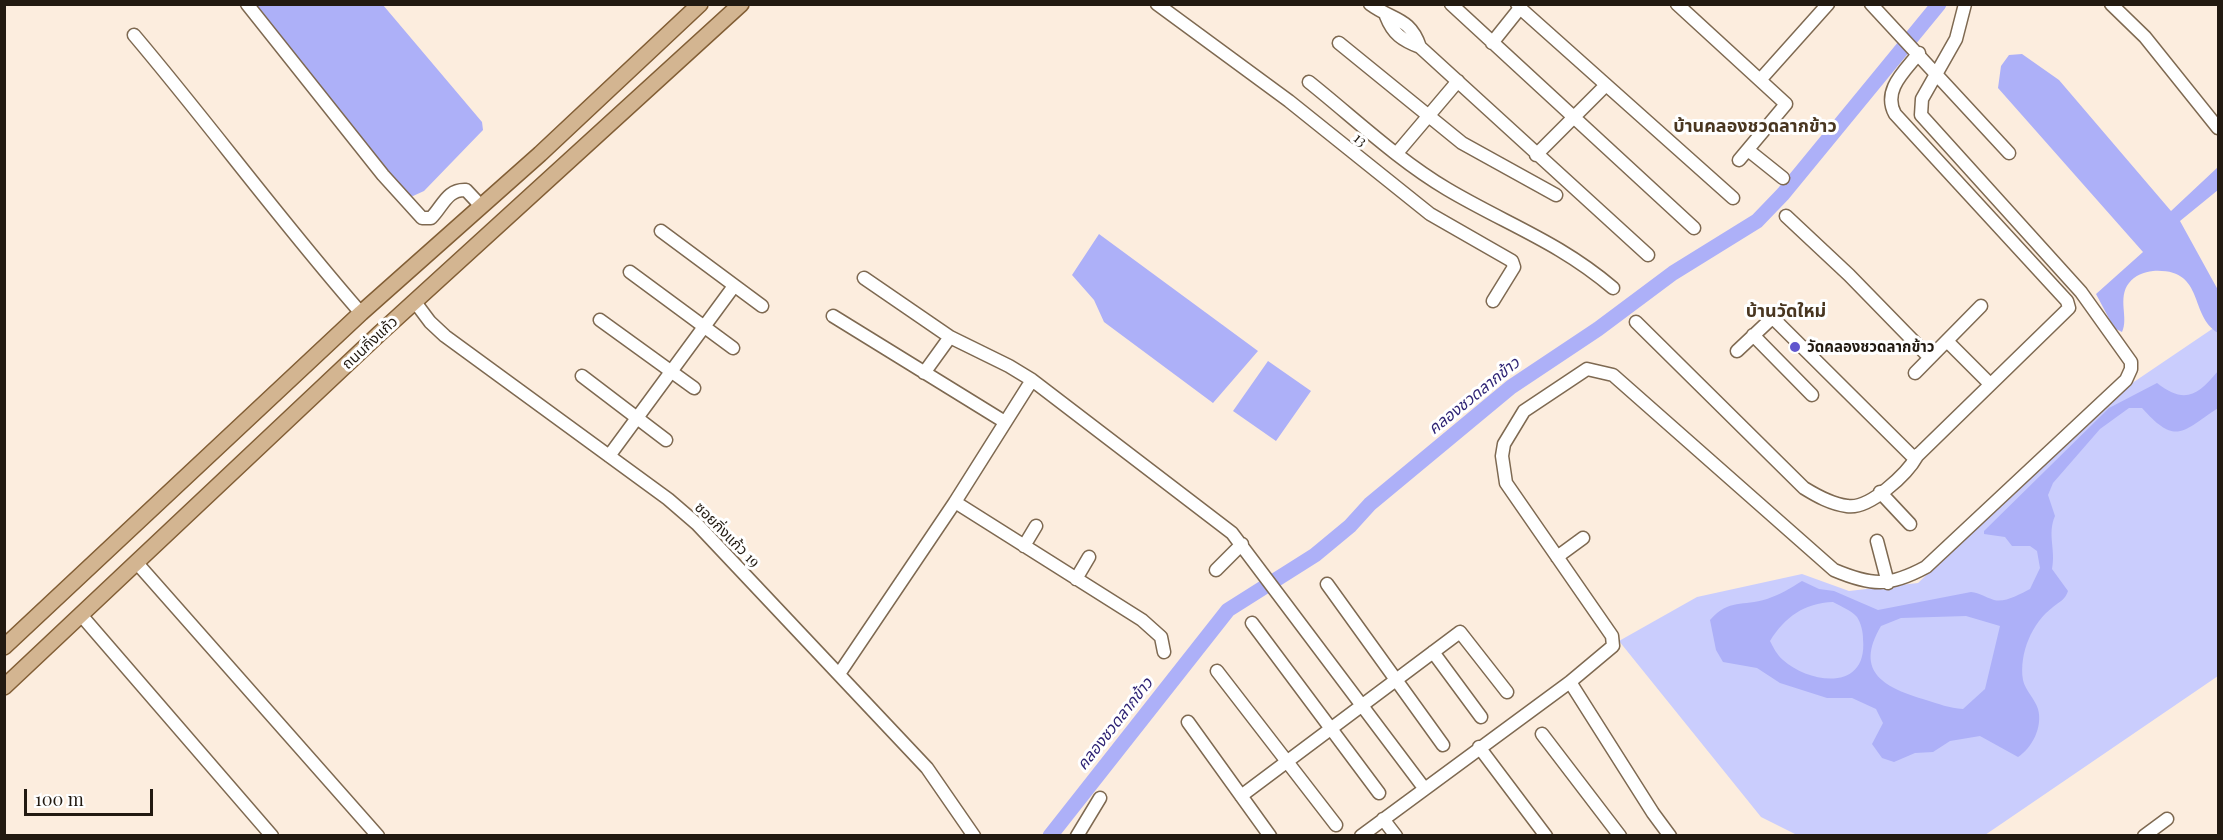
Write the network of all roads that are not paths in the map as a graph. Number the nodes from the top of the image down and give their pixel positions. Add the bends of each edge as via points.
1 (247, 4) edge
2 (700, 4) edge
3 (741, 4) edge
4 (1157, 4) edge
5 (1370, 4) edge
6 (1451, 4) edge
7 (1677, 4) edge
8 (1828, 4) edge
9 (1871, 4) edge
10 (1965, 4) edge
11 (2111, 4) edge
12 (1518, 6) edge
13 (134, 35) dead end
14 (1339, 43) dead end
15 (1492, 43) junction
16 (1915, 50) junction
17 (1937, 73) junction
18 (1760, 80) junction
19 (1458, 81) junction
20 (1309, 82) dead end
21 (1605, 86) junction
22 (1427, 116) junction
23 (1573, 118) junction
24 (2218, 128) edge
25 (1397, 153) junction
26 (2009, 153) dead end
27 (1536, 155) junction
28 (1783, 178) dead end
29 (1556, 195) dead end
30 (1733, 198) dead end
31 (482, 206) junction
32 (1786, 216) dead end
33 (1694, 228) dead end
34 (661, 231) dead end
35 (1648, 255) dead end
36 (630, 272) dead end
37 (864, 278) dead end
38 (734, 286) junction
39 (1613, 288) dead end
40 (1493, 301) dead end
41 (415, 302) junction
42 (762, 306) dead end
43 (1981, 306) dead end
44 (361, 313) junction
45 (833, 316) dead end
46 (600, 320) dead end
47 (1636, 322) dead end
48 (704, 326) junction
49 (1753, 335) junction
50 (950, 338) junction
51 (1947, 341) junction
52 (733, 348) dead end
53 (1737, 351) dead end
54 (1930, 358) junction
55 (671, 371) junction
56 (1915, 373) dead end
57 (924, 374) junction
58 (582, 376) dead end
59 (1032, 380) junction
60 (1989, 383) junction
61 (694, 388) dead end
62 (1812, 395) dead end
63 (637, 418) junction
64 (1000, 419) dead end
65 (666, 440) dead end
66 (609, 456) junction
67 (1917, 456) junction
68 (1880, 492) junction
69 (955, 502) junction
70 (1910, 525) dead end
71 (1036, 526) dead end
72 (1583, 538) dead end
73 (1877, 541) dead end
74 (1242, 544) junction
75 (1024, 546) junction
76 (1089, 557) dead end
77 (1557, 557) junction
78 (136, 562) junction
79 (1215, 570) dead end
80 (1076, 579) junction
81 (1887, 583) junction
82 (1327, 584) dead end
83 (81, 615) junction
84 (1252, 623) dead end
85 (4, 647) edge
86 (1164, 652) dead end
87 (1432, 652) junction
88 (1217, 671) dead end
89 (839, 674) junction
90 (1395, 681) junction
91 (1570, 682) junction
92 (4, 687) edge
93 (1507, 692) dead end
94 (1362, 705) junction
95 (1481, 717) dead end
96 (1188, 722) dead end
97 (1331, 729) junction
98 (1542, 734) dead end
99 (1443, 745) dead end
100 (1479, 747) junction
101 (1287, 762) junction
102 (1424, 788) junction
103 (1379, 792) dead end
104 (1241, 796) junction
105 (1100, 798) dead end
106 (1383, 819) junction
107 (2167, 819) dead end
108 (1336, 825) dead end
109 (1083, 833) edge
110 (1616, 834) edge
111 (272, 836) edge
112 (378, 836) edge
113 (975, 836) edge
114 (1270, 836) edge
115 (1361, 836) edge
116 (1396, 836) edge
117 (1546, 836) edge
118 (1670, 836) edge
119 (2144, 836) edge

1 - 31 street via 422,218 431,218 446,197 458,190 466,190
2 - 31 main road, ถนนกิ่งแก้ว
3 - 41 main road, ถนนกิ่งแก้ว
4 - 40 street, 13 via 1289,101 1430,214 1512,261 1510,278
5 - 19 street via 1386,16 1391,30 1420,47
6 - 15 street
7 - 18 street
8 - 18 street
9 - 16 street
10 - 17 street via 1956,39
11 - 24 street via 2145,37
12 - 15 street
12 - 21 street
13 - 44 street
14 - 22 street
15 - 23 street
16 - 17 street
16 - 60 street via 1892,88 1890,99 1895,114 2069,305
17 - 26 street
17 - 81 street via 1922,99 1921,115 2081,292 2124,351 2131,369 2126,380 1926,567
18 - 28 street via 1783,100 1786,108 1743,155
19 - 22 street
19 - 27 street
20 - 25 street
21 - 23 street
21 - 30 street
22 - 25 street
22 - 29 street via 1462,143
23 - 27 street
23 - 33 street
25 - 39 street via 1448,190 1539,236 1584,264
27 - 35 street
31 - 44 main road, ถนนกิ่งแก้ว
32 - 54 street
34 - 38 street
36 - 48 street
37 - 50 street
38 - 42 street
38 - 48 street
41 - 66 street, ซอยกิ่งแก้ว 19 via 445,336
41 - 78 main road, ถนนกิ่งแก้ว
43 - 51 street
44 - 85 main road, ถนนกิ่งแก้ว
45 - 57 street
46 - 55 street
47 - 68 street via 1804,488 1849,507
48 - 52 street
48 - 55 street
49 - 53 street
49 - 62 street
49 - 67 street via 1771,319 1775,320 1911,455
50 - 57 street
50 - 59 street
51 - 54 street
51 - 60 street
54 - 56 street
55 - 61 street
55 - 63 street
57 - 64 street
58 - 63 street
59 - 69 street
59 - 74 street
60 - 67 street
63 - 65 street
63 - 66 street
66 - 89 street, ซอยกิ่งแก้ว 19 via 697,524
67 - 68 street via 1904,474
68 - 70 street
69 - 75 street
69 - 89 street
71 - 75 street
72 - 77 street
73 - 81 street
74 - 79 street
74 - 94 street
75 - 80 street
76 - 80 street
77 - 81 street via 1506,483 1504,444 1524,411 1579,372 1594,368 1628,386 1834,570 1869,583
77 - 91 street via 1612,636 1611,651
78 - 83 main road, ถนนกิ่งแก้ว
78 - 112 street
80 - 86 street via 1158,633
82 - 90 street
83 - 92 main road, ถนนกิ่งแก้ว
83 - 111 street
84 - 97 street
87 - 90 street
87 - 93 street via 1460,632
87 - 95 street
88 - 101 street
89 - 113 street, ซอยกิ่งแก้ว 19 via 927,768
90 - 94 street
90 - 99 street
91 - 100 street
91 - 118 street
94 - 97 street
94 - 102 street
96 - 104 street
97 - 101 street
97 - 103 street
98 - 110 street
100 - 102 street
100 - 117 street
101 - 104 street
101 - 108 street
102 - 106 street
104 - 114 street
105 - 109 street
106 - 115 street
106 - 116 street
107 - 119 street

